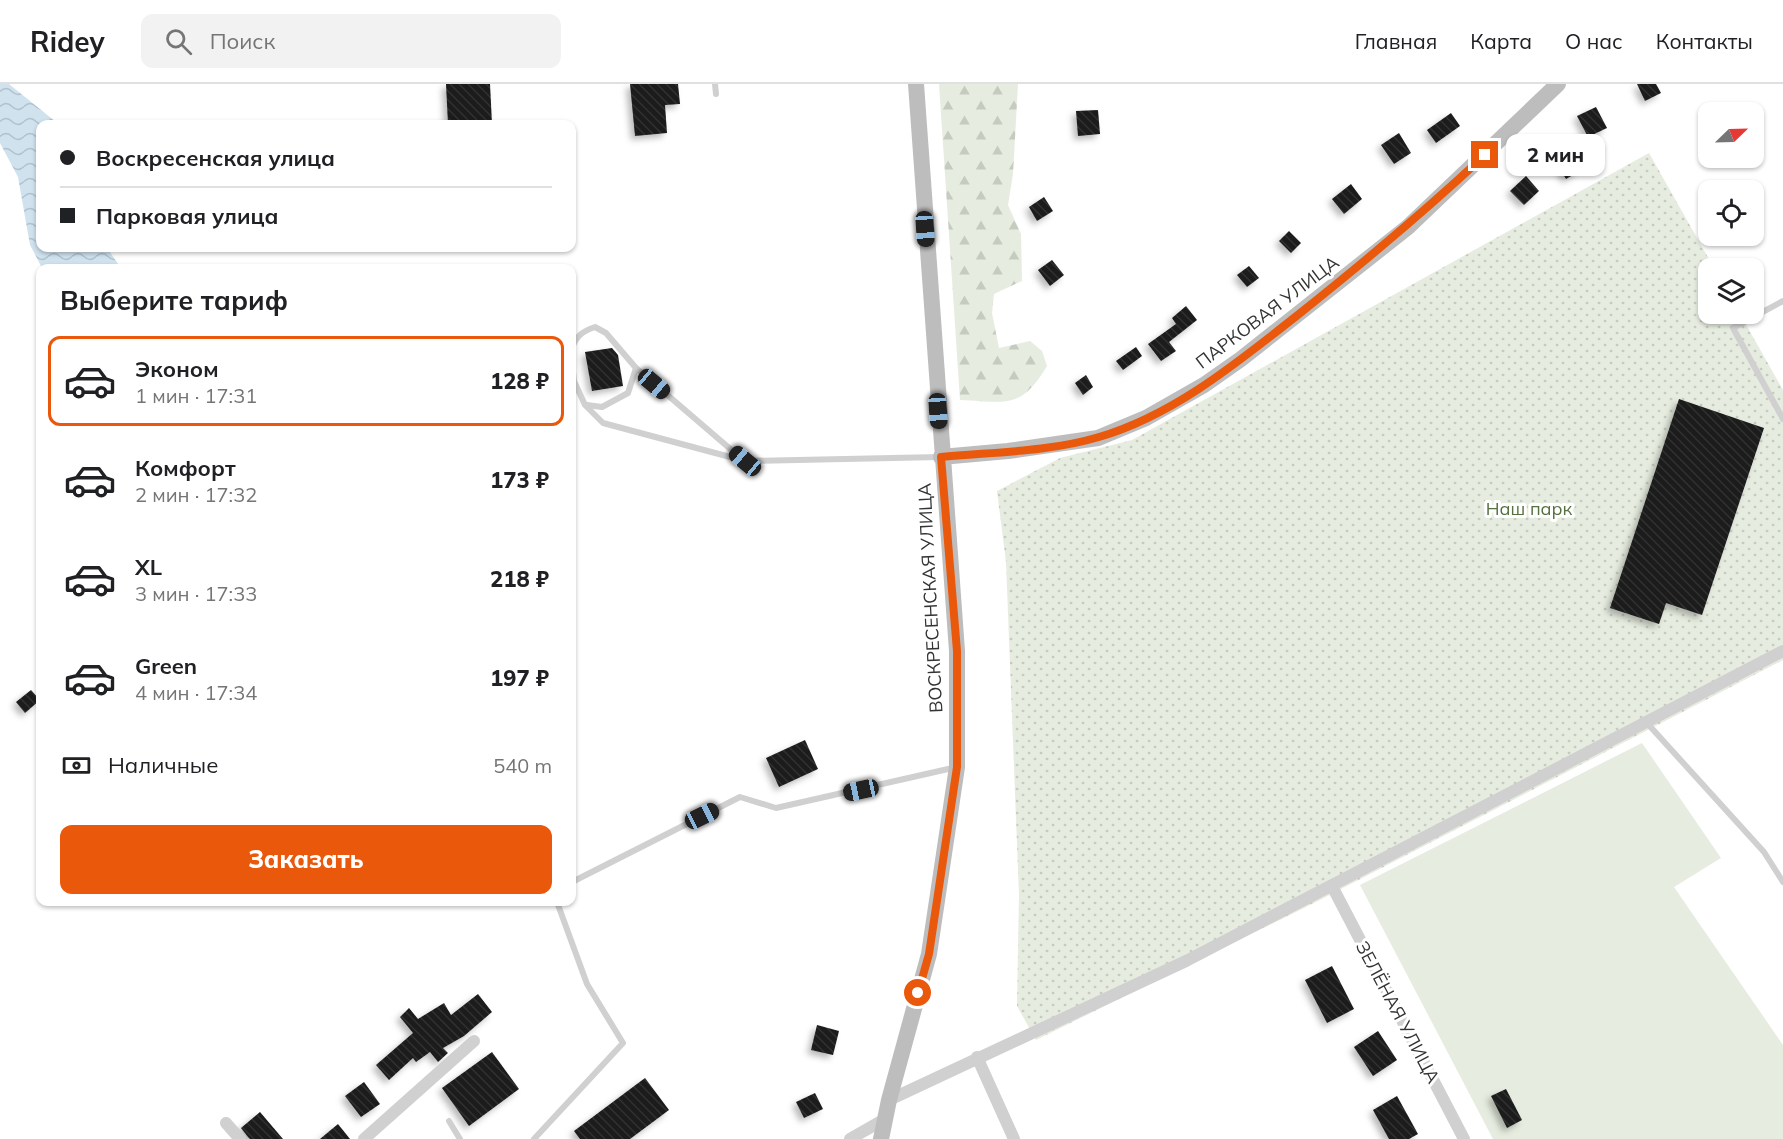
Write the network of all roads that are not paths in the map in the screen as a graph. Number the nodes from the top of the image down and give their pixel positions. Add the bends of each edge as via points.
1 (715, 84) edge
2 (916, 84) edge
3 (1558, 84) edge
4 (716, 94) dead end
5 (1783, 301) edge
6 (576, 337) edge
7 (636, 368) junction
8 (576, 385) edge
9 (585, 405) junction
10 (1783, 419) edge
11 (941, 457) junction
12 (745, 461) junction
13 (1783, 651) edge
14 (1647, 723) junction
15 (957, 767) junction
16 (576, 880) edge
17 (1783, 882) edge
18 (1332, 886) junction
19 (558, 906) edge
20 (474, 1041) dead end
21 (977, 1057) junction
22 (889, 1100) junction
23 (885, 1119) junction
24 (449, 1121) dead end
25 (226, 1123) dead end
26 (240, 1139) edge
27 (364, 1139) edge
28 (460, 1139) edge
29 (534, 1139) edge
30 (850, 1139) edge
31 (881, 1139) edge
32 (1014, 1139) edge
33 (1464, 1139) edge

1 - 4 lane
2 - 11 street, ВОСКРЕСЕНСКАЯ УЛИЦА
3 - 11 street, ПАРКОВАЯ УЛИЦА via 1408,227 1204,385 1146,418 1098,438
5 - 10 lane via 1732,328
6 - 7 lane via 595,327 606,333
7 - 9 lane via 628,393 602,407
7 - 12 lane
8 - 9 lane
9 - 12 lane via 603,423
11 - 12 lane
11 - 15 street, ВОСКРЕСЕНСКАЯ УЛИЦА via 957,651
13 - 14 street
14 - 17 lane via 1764,852
14 - 18 street
15 - 16 lane via 777,808 740,797
15 - 22 street, ВОСКРЕСЕНСКАЯ УЛИЦА via 929,954
18 - 21 street via 1186,961
18 - 33 street, ЗЕЛЁНАЯ УЛИЦА
19 - 29 lane via 587,984 623,1043
20 - 27 street
21 - 22 street
21 - 32 street
22 - 23 street, ВОСКРЕСЕНСКАЯ УЛИЦА
23 - 30 street
23 - 31 street, ВОСКРЕСЕНСКАЯ УЛИЦА
24 - 28 lane
25 - 26 street

